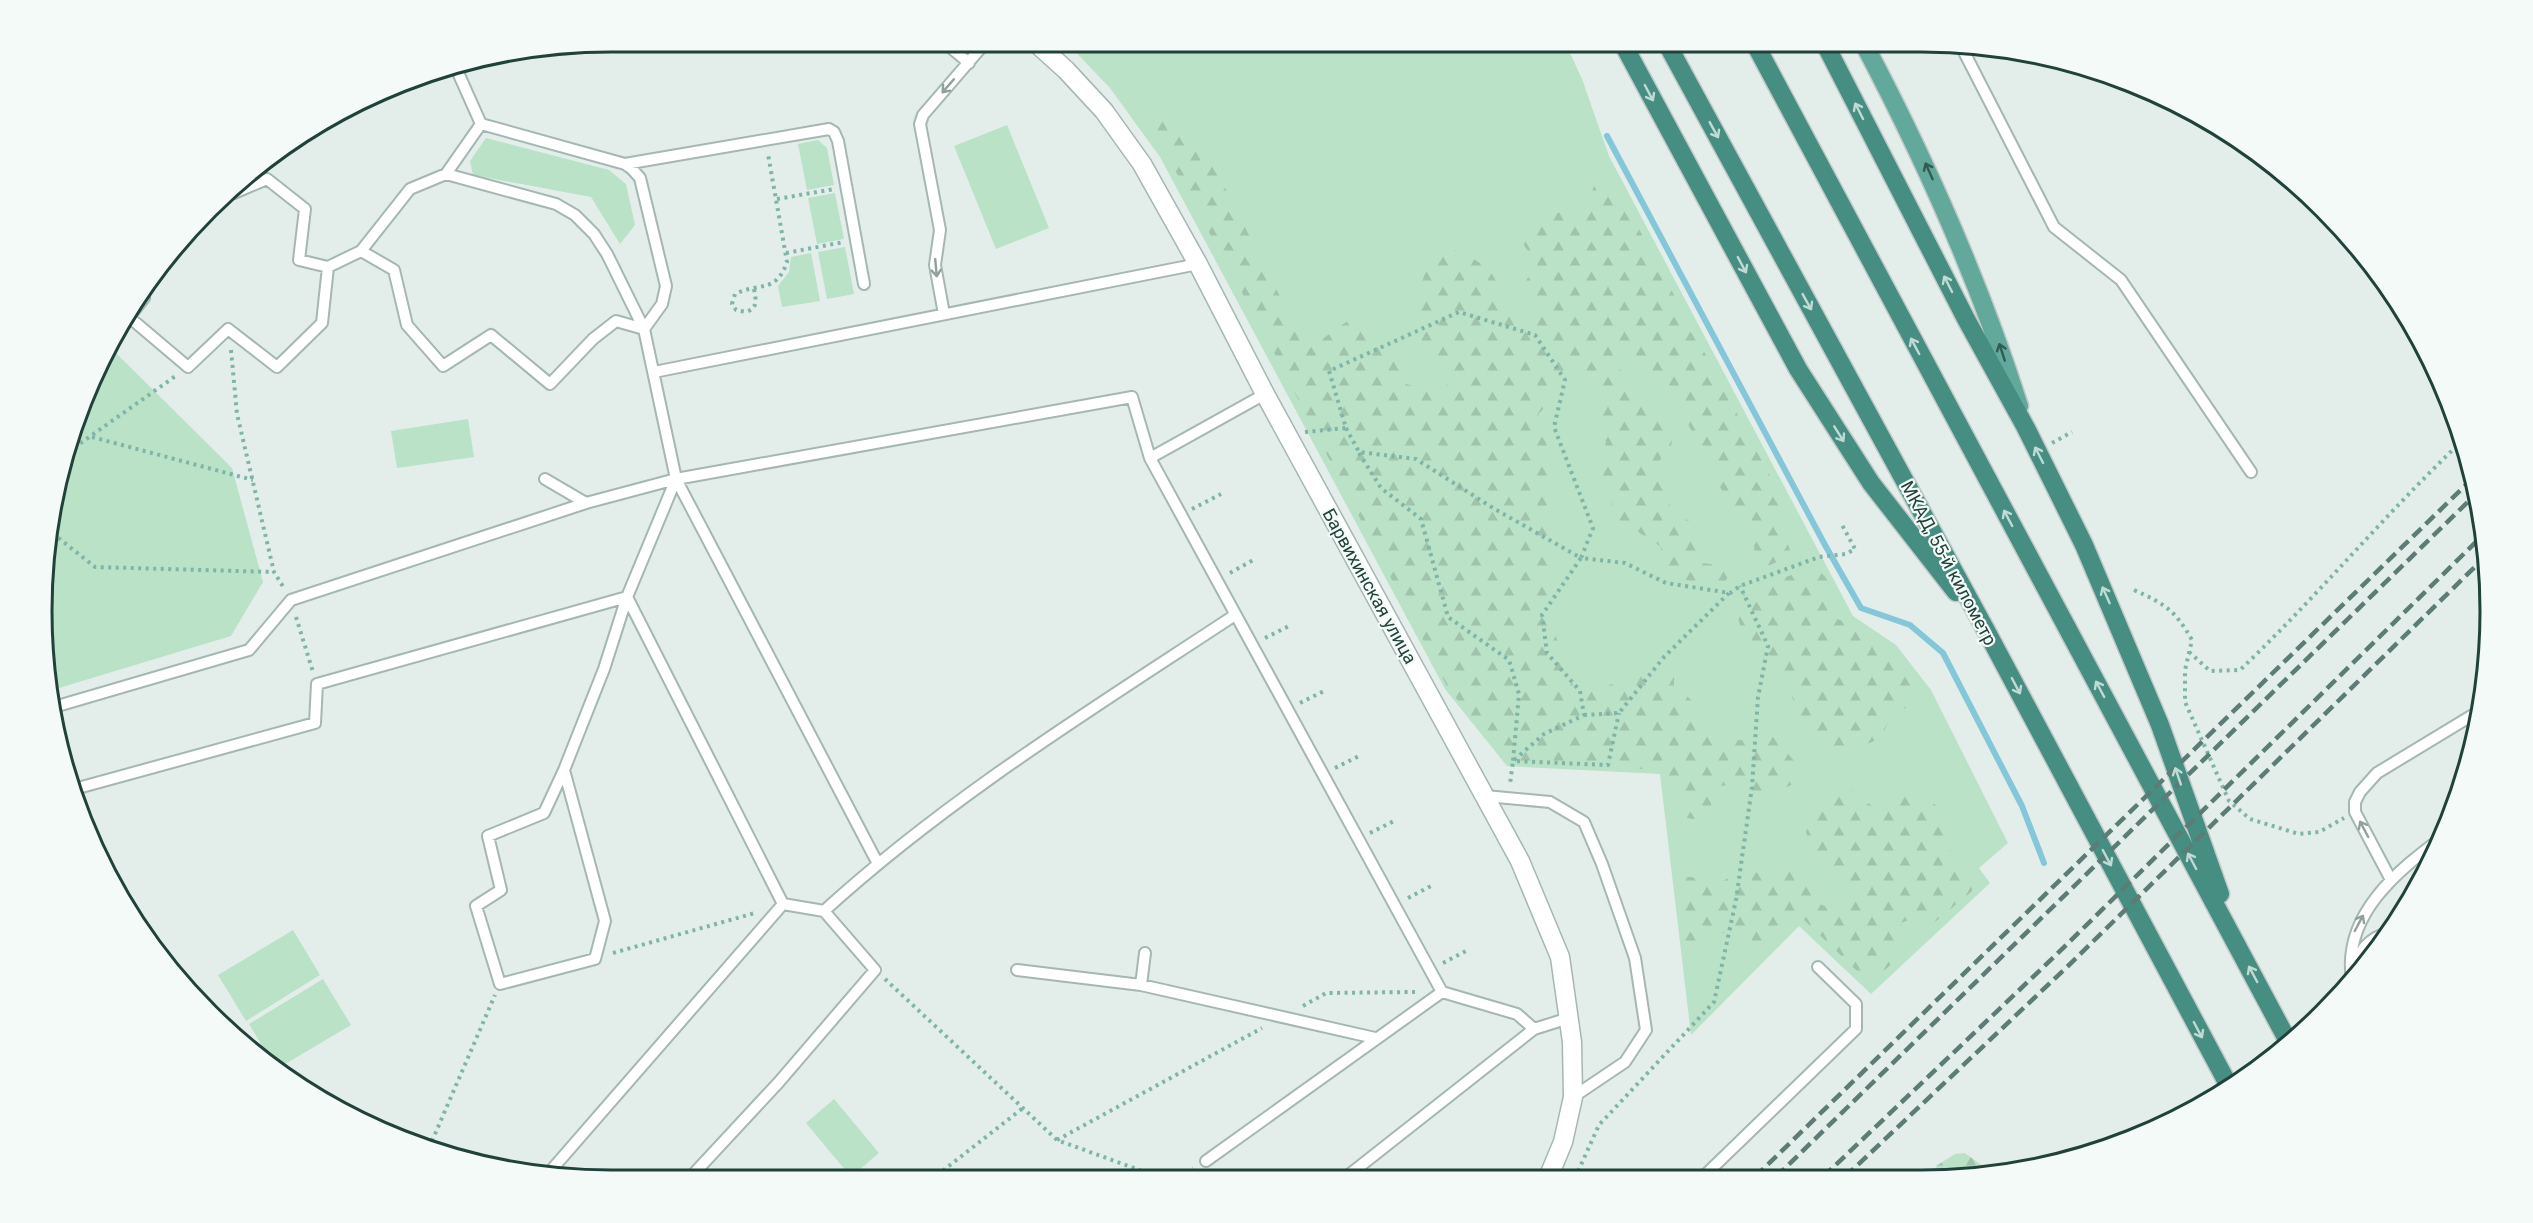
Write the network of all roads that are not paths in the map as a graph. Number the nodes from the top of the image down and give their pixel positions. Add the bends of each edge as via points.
1 (956, 52) edge
2 (978, 52) edge
3 (1046, 52) edge
4 (1627, 52) edge
5 (1671, 52) edge
6 (1759, 52) edge
7 (1829, 52) edge
8 (1868, 52) edge
9 (1965, 55) edge
10 (969, 63) junction
11 (459, 74) edge
12 (481, 124) junction
13 (625, 164) junction
14 (446, 174) junction
15 (248, 187) edge
16 (361, 251) junction
17 (1198, 264) junction
18 (328, 267) junction
19 (864, 285) dead end
20 (944, 314) junction
21 (134, 321) edge
22 (644, 329) junction
23 (654, 372) junction
24 (1265, 394) junction
25 (2026, 428) junction
26 (1150, 458) junction
27 (2251, 472) dead end
28 (545, 479) dead end
29 (676, 479) junction
30 (586, 503) junction
31 (627, 597) junction
32 (1235, 615) junction
33 (1988, 634) junction
34 (61, 706) edge
35 (2471, 716) edge
36 (564, 770) junction
37 (81, 787) edge
38 (1485, 796) junction
39 (2428, 848) edge
40 (877, 862) junction
41 (2391, 880) junction
42 (783, 904) junction
43 (824, 911) junction
44 (2375, 938) edge
45 (2240, 950) junction
46 (1145, 953) dead end
47 (2355, 964) edge
48 (1818, 967) dead end
49 (2351, 969) edge
50 (1017, 970) dead end
51 (1141, 985) junction
52 (1442, 992) junction
53 (2266, 999) junction
54 (1569, 1018) junction
55 (1534, 1029) junction
56 (2291, 1031) edge
57 (2286, 1036) edge
58 (1374, 1038) junction
59 (2226, 1080) edge
60 (1573, 1097) junction
61 (1206, 1161) road end
62 (554, 1167) edge
63 (697, 1170) edge
64 (1355, 1170) edge
65 (1551, 1170) edge
66 (1710, 1170) edge

1 - 10 lane
2 - 10 lane
3 - 17 street, Барвихинская улица via 1104,111 1142,164
4 -> 33 highway via 1798,369 1871,483
5 -> 33 highway, МКАД, 55-й километр
45 -> 6 highway
25 -> 7 highway
25 -> 8 main road via 2001,348 1960,242 1913,136
9 - 27 lane via 2054,227 2121,280
10 -> 20 lane via 923,115 920,124 940,230 935,265
11 - 12 lane
12 - 13 lane
12 - 14 lane
13 - 19 lane via 829,129 836,136
13 - 22 lane via 640,178 665,275 662,304
14 - 16 lane via 410,189
14 - 22 lane via 556,204 575,215 607,254
15 - 18 lane via 267,179 305,209 299,260
16 - 18 lane
16 - 22 lane via 394,270 407,325 443,366 491,335 550,384 616,321
17 - 20 lane
17 - 24 street, Барвихинская улица
18 - 21 lane via 321,323 277,367 228,329 188,367
20 - 23 lane
22 - 23 lane
23 - 29 lane
24 - 26 lane
24 - 38 street, Барвихинская улица
45 -> 25 highway via 2160,725 2084,545
26 - 29 lane via 1132,397
26 - 32 lane
28 - 30 lane
29 - 30 lane
29 - 31 lane
29 - 40 lane
30 - 34 lane via 291,600 249,650
31 - 36 lane via 604,669
31 - 37 lane via 317,684 315,723
31 - 42 lane
32 - 40 lane via 1005,766
32 - 52 lane
33 -> 59 highway, МКАД, 55-й километр
41 -> 35 lane via 2355,812 2355,802 2377,773
36 - 36 lane via 544,813 488,836 501,890 476,906 500,984 594,958 605,921
38 - 54 street, Барвихинская улица via 1520,861 1560,957
38 - 60 lane via 1550,802 1584,822 1635,958 1646,1030 1625,1062
39 - 41 lane
40 - 43 lane
49 -> 41 lane via 2350,949 2355,932 2363,915
42 - 43 lane
42 - 62 lane
43 - 63 lane via 875,970
44 - 47 lane via 2360,951
53 -> 45 highway
46 - 51 lane
48 - 66 lane via 1856,1004 1856,1029
50 - 51 lane
51 - 58 lane
52 - 55 lane via 1517,1014
52 - 58 lane
53 - 56 street
53 - 57 highway
54 - 55 lane
54 - 60 street, Барвихинская улица
55 - 64 lane
58 - 61 lane
60 - 65 street, Барвихинская улица via 1563,1142

